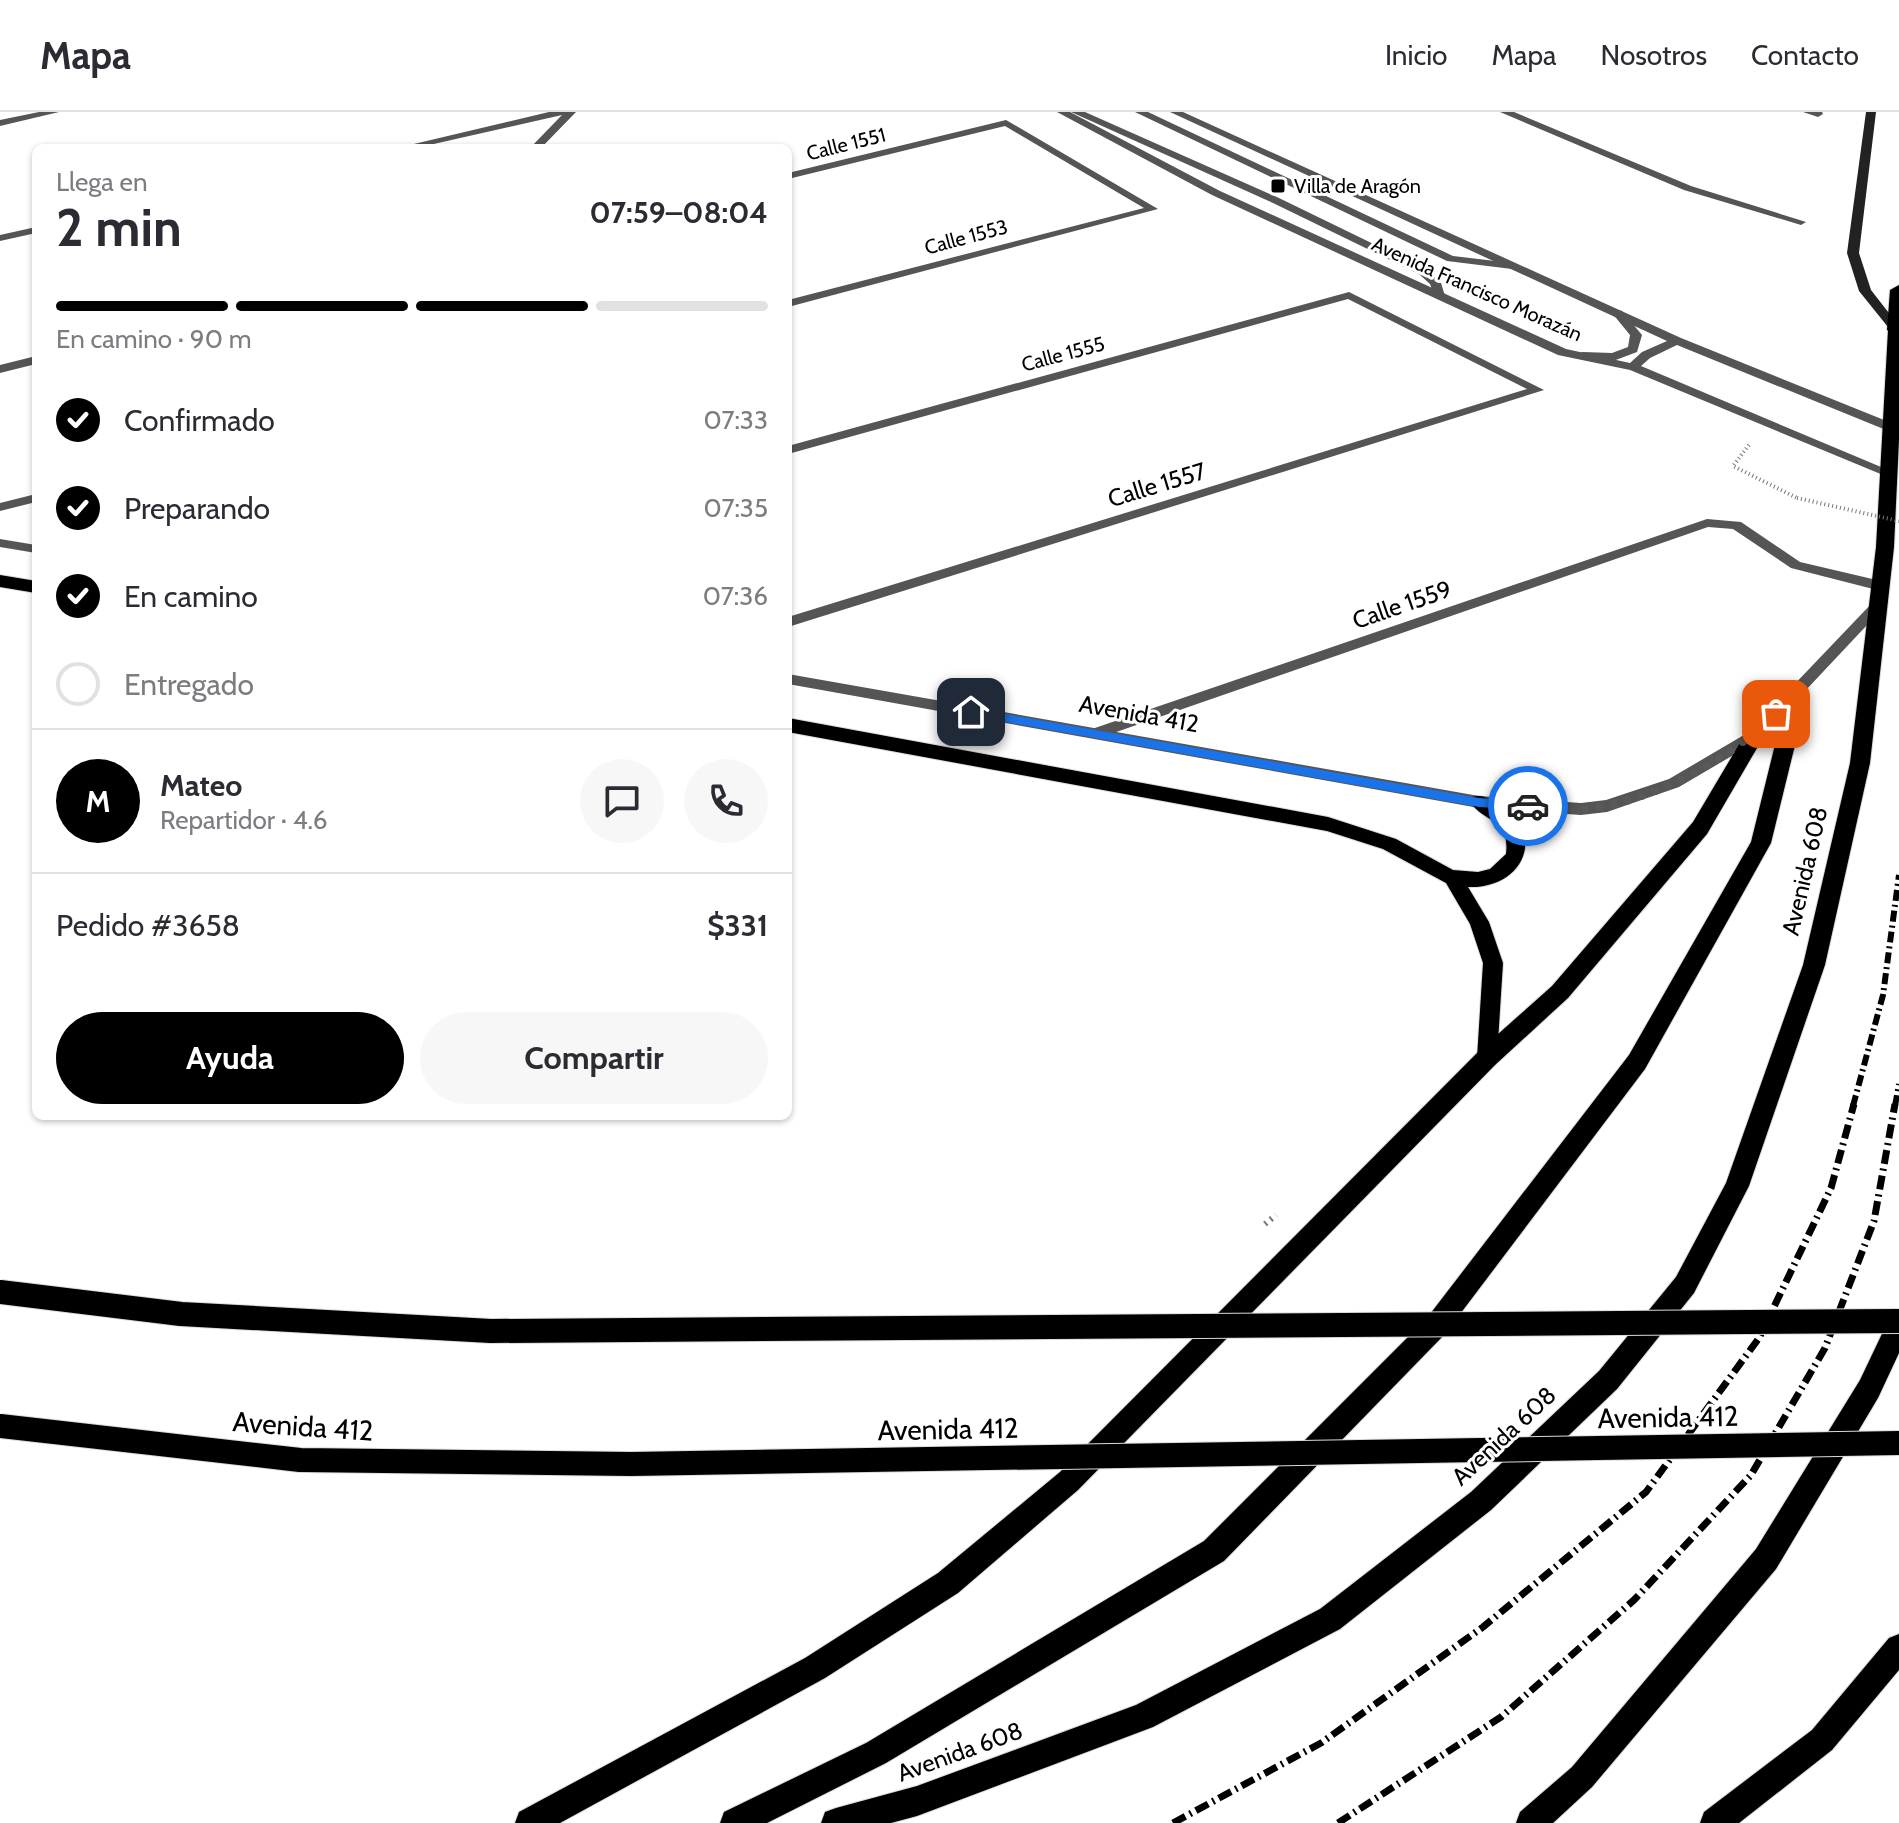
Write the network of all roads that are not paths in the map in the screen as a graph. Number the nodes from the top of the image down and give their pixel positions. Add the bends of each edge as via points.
1 (54, 112) edge
2 (563, 112) edge
3 (571, 112) edge
4 (1062, 112) edge
5 (1076, 112) edge
6 (1140, 112) edge
7 (1175, 112) edge
8 (1505, 112) edge
9 (1871, 112) edge
10 (0, 123) edge
11 (420, 144) edge
12 (539, 144) edge
13 (792, 175) edge
14 (1153, 209) joint
15 (1801, 222) dead end
16 (32, 231) edge
17 (0, 238) edge
18 (1512, 266) junction
19 (1899, 290) edge
20 (1439, 296) junction
21 (792, 303) edge
22 (1618, 313) junction
23 (1896, 330) junction
24 (1677, 341) junction
25 (1562, 352) junction
26 (32, 361) edge
27 (1633, 367) junction
28 (0, 369) edge
29 (1538, 390) joint
30 (1890, 427) junction
31 (792, 449) edge
32 (1887, 472) junction
33 (32, 499) edge
34 (0, 507) edge
35 (0, 543) edge
36 (32, 548) edge
37 (0, 581) edge
38 (32, 586) edge
39 (1880, 595) junction
40 (792, 621) edge
41 (792, 680) edge
42 (1798, 692) junction
43 (792, 726) edge
44 (1094, 734) junction
45 (1754, 736) junction
46 (1479, 802) junction
47 (1453, 879) junction
48 (1487, 1058) junction
49 (0, 1292) edge
50 (1899, 1323) edge
51 (0, 1426) edge
52 (1899, 1443) edge
53 (1899, 1648) edge
54 (530, 1823) edge
55 (735, 1823) edge
56 (836, 1823) edge
57 (1531, 1823) edge
58 (1715, 1823) edge

1 - 10 street
2 - 11 street
3 - 12 street
4 - 20 street, Avenida Francisco Morazán via 1216,193
5 - 20 street via 1423,272
6 - 18 street via 1451,259
7 - 18 street, Avenida Francisco Morazán
8 - 15 street via 1704,195
9 - 23 main road via 1853,253 1865,291
13 - 14 street, Calle 1551 via 1006,123
14 - 21 street, Calle 1553
16 - 17 street
18 - 22 street, Avenida Francisco Morazán
19 - 23 highway
20 - 25 street, Avenida Francisco Morazán
22 - 24 street, Avenida Francisco Morazán
22 - 25 street via 1636,335 1633,349 1613,357
23 - 30 highway, Avenida 608
24 - 27 street
24 - 30 street, Avenida Francisco Morazán
25 - 27 street, Avenida Francisco Morazán
26 - 28 street
27 - 32 street, Avenida Francisco Morazán
29 - 31 street, Calle 1555 via 1349,295
29 - 40 street, Calle 1557
30 - 32 highway, Avenida 608
32 - 39 highway, Avenida 608
33 - 34 street
35 - 36 street
37 - 38 main road
39 - 42 street, Avenida 412
39 - 44 street, Calle 1559 via 1796,565 1726,522 1707,523
39 - 56 highway, Avenida 608 via 1860,763 1814,965 1737,1186 1685,1285 1608,1380 1481,1501 1330,1619 1143,1717 917,1801
41 - 44 street, Avenida 412
42 - 45 street, Avenida 412
42 - 55 highway via 1761,843 1637,1062 1436,1326 1214,1551 876,1753
43 - 47 main road via 1328,824 1396,847
44 - 46 street, Avenida 412
45 - 46 street, Avenida 412 via 1674,783 1607,806
45 - 48 highway via 1700,828 1560,992
46 - 47 main road via 1510,821 1516,833 1515,858 1492,877
47 - 48 main road via 1479,922 1493,963
48 - 54 highway via 1069,1481 948,1583 815,1668
49 - 50 main road, bridge via 181,1314 491,1331
50 - 57 highway via 1869,1389 1766,1559 1582,1777
51 - 52 main road, Avenida 412, bridge via 300,1460 631,1464
53 - 58 highway via 1822,1740

